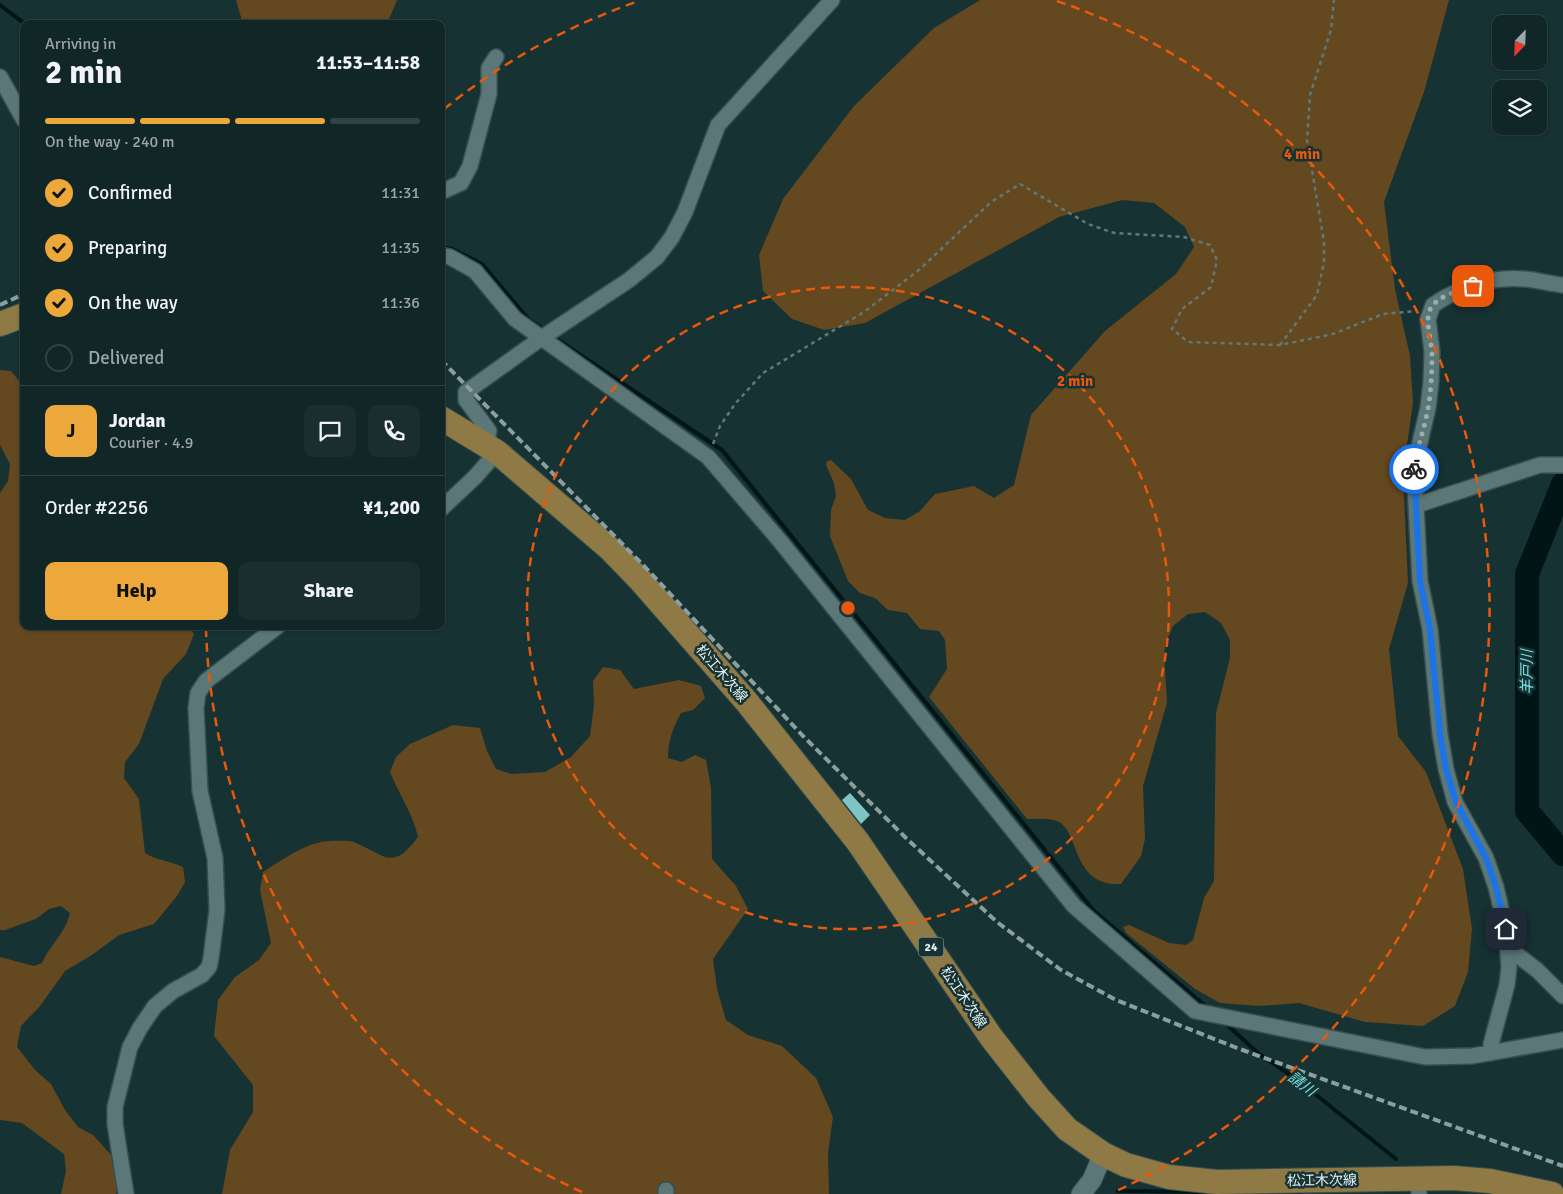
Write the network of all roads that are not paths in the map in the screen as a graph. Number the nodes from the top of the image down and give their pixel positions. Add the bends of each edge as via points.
1 (832, 0) edge
2 (496, 57) dead end
3 (0, 77) edge
4 (20, 113) edge
5 (445, 190) edge
6 (445, 256) edge
7 (1563, 285) edge
8 (20, 317) edge
9 (0, 324) edge
10 (546, 335) junction
11 (445, 420) edge
12 (491, 448) junction
13 (1563, 465) edge
14 (445, 504) edge
15 (1417, 505) junction
16 (273, 630) edge
17 (1508, 948) junction
18 (1563, 996) edge
19 (1563, 1040) edge
20 (1491, 1053) junction
21 (1102, 1154) junction
22 (1419, 1186) edge
23 (126, 1194) edge
24 (1082, 1194) edge
25 (1552, 1194) edge

1 - 10 street via 718,125 685,212 657,257 629,280
2 - 5 street via 489,68 489,94 470,166 461,183
3 - 4 street
6 - 10 street via 475,271 515,319
7 - 15 street via 1506,278 1461,290 1433,305 1428,319 1432,352 1428,408 1414,468
8 - 9 main road
10 - 12 street via 465,395 489,431
10 - 20 street via 708,458 787,548 1074,906 1195,1011 1396,1053 1450,1058
11 - 12 main road, 松江木次線 / 24
12 - 14 street
12 - 21 main road, 松江木次線 / 24 via 610,549 746,701 858,842 991,1037 1038,1097 1067,1129
13 - 15 street via 1540,465
15 - 17 street via 1420,581 1430,629 1446,769 1456,802 1486,858
16 - 23 street via 206,681 198,693 200,791 215,858 216,910 211,958 202,975 172,991 155,1006 130,1047 115,1107
17 - 18 street
17 - 20 street via 1507,985 1490,1044
19 - 20 street
21 - 22 main road, 松江木次線 / 24 via 1126,1165 1169,1177 1217,1182
21 - 24 street via 1092,1180
22 - 25 main road, 松江木次線 / 24 via 1490,1181

